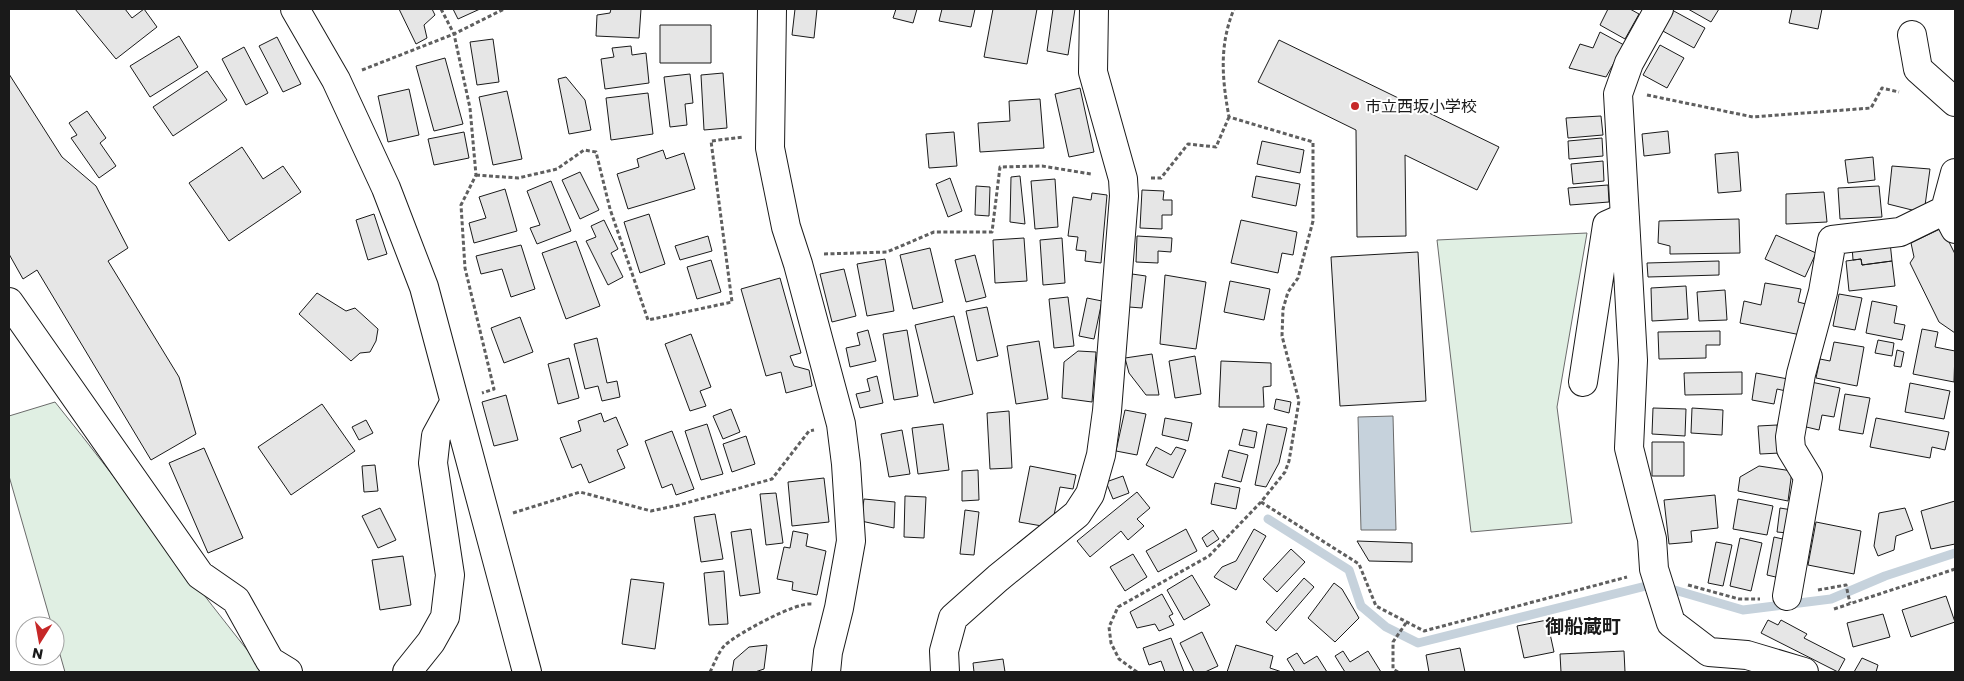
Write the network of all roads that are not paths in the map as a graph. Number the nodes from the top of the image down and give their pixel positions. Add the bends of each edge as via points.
1 (295, 9) edge
2 (772, 9) edge
3 (1094, 9) edge
4 (1659, 9) edge
5 (1912, 35) dead end
6 (1955, 102) edge
7 (1955, 173) edge
8 (1625, 217) junction
9 (1950, 219) edge
10 (9, 302) edge
11 (1584, 382) dead end
12 (454, 403) junction
13 (1787, 596) dead end
14 (1708, 652) junction
15 (288, 672) edge
16 (408, 672) edge
17 (527, 672) edge
18 (826, 672) edge
19 (945, 672) edge
20 (1738, 672) edge
21 (1804, 672) edge

1 - 12 street via 336,80 386,188 424,287
2 - 18 street via 770,148 786,227 841,424 846,464 851,541
3 - 19 street via 1093,72 1123,179 1124,196 1101,455 1090,494 1078,514 953,618 944,651
4 - 8 street via 1629,63 1620,90
5 - 6 street via 1918,70
7 - 9 street
8 - 11 street via 1607,225
8 - 14 street via 1633,360 1630,448 1652,539 1654,569 1671,623
9 - 13 street via 1900,232 1832,240 1790,437 1791,448 1808,477
10 - 15 street via 200,574 236,600 270,661
12 - 16 street via 436,436 433,463 450,575 445,616 431,642
12 - 17 street
14 - 20 street
14 - 21 street via 1747,655

